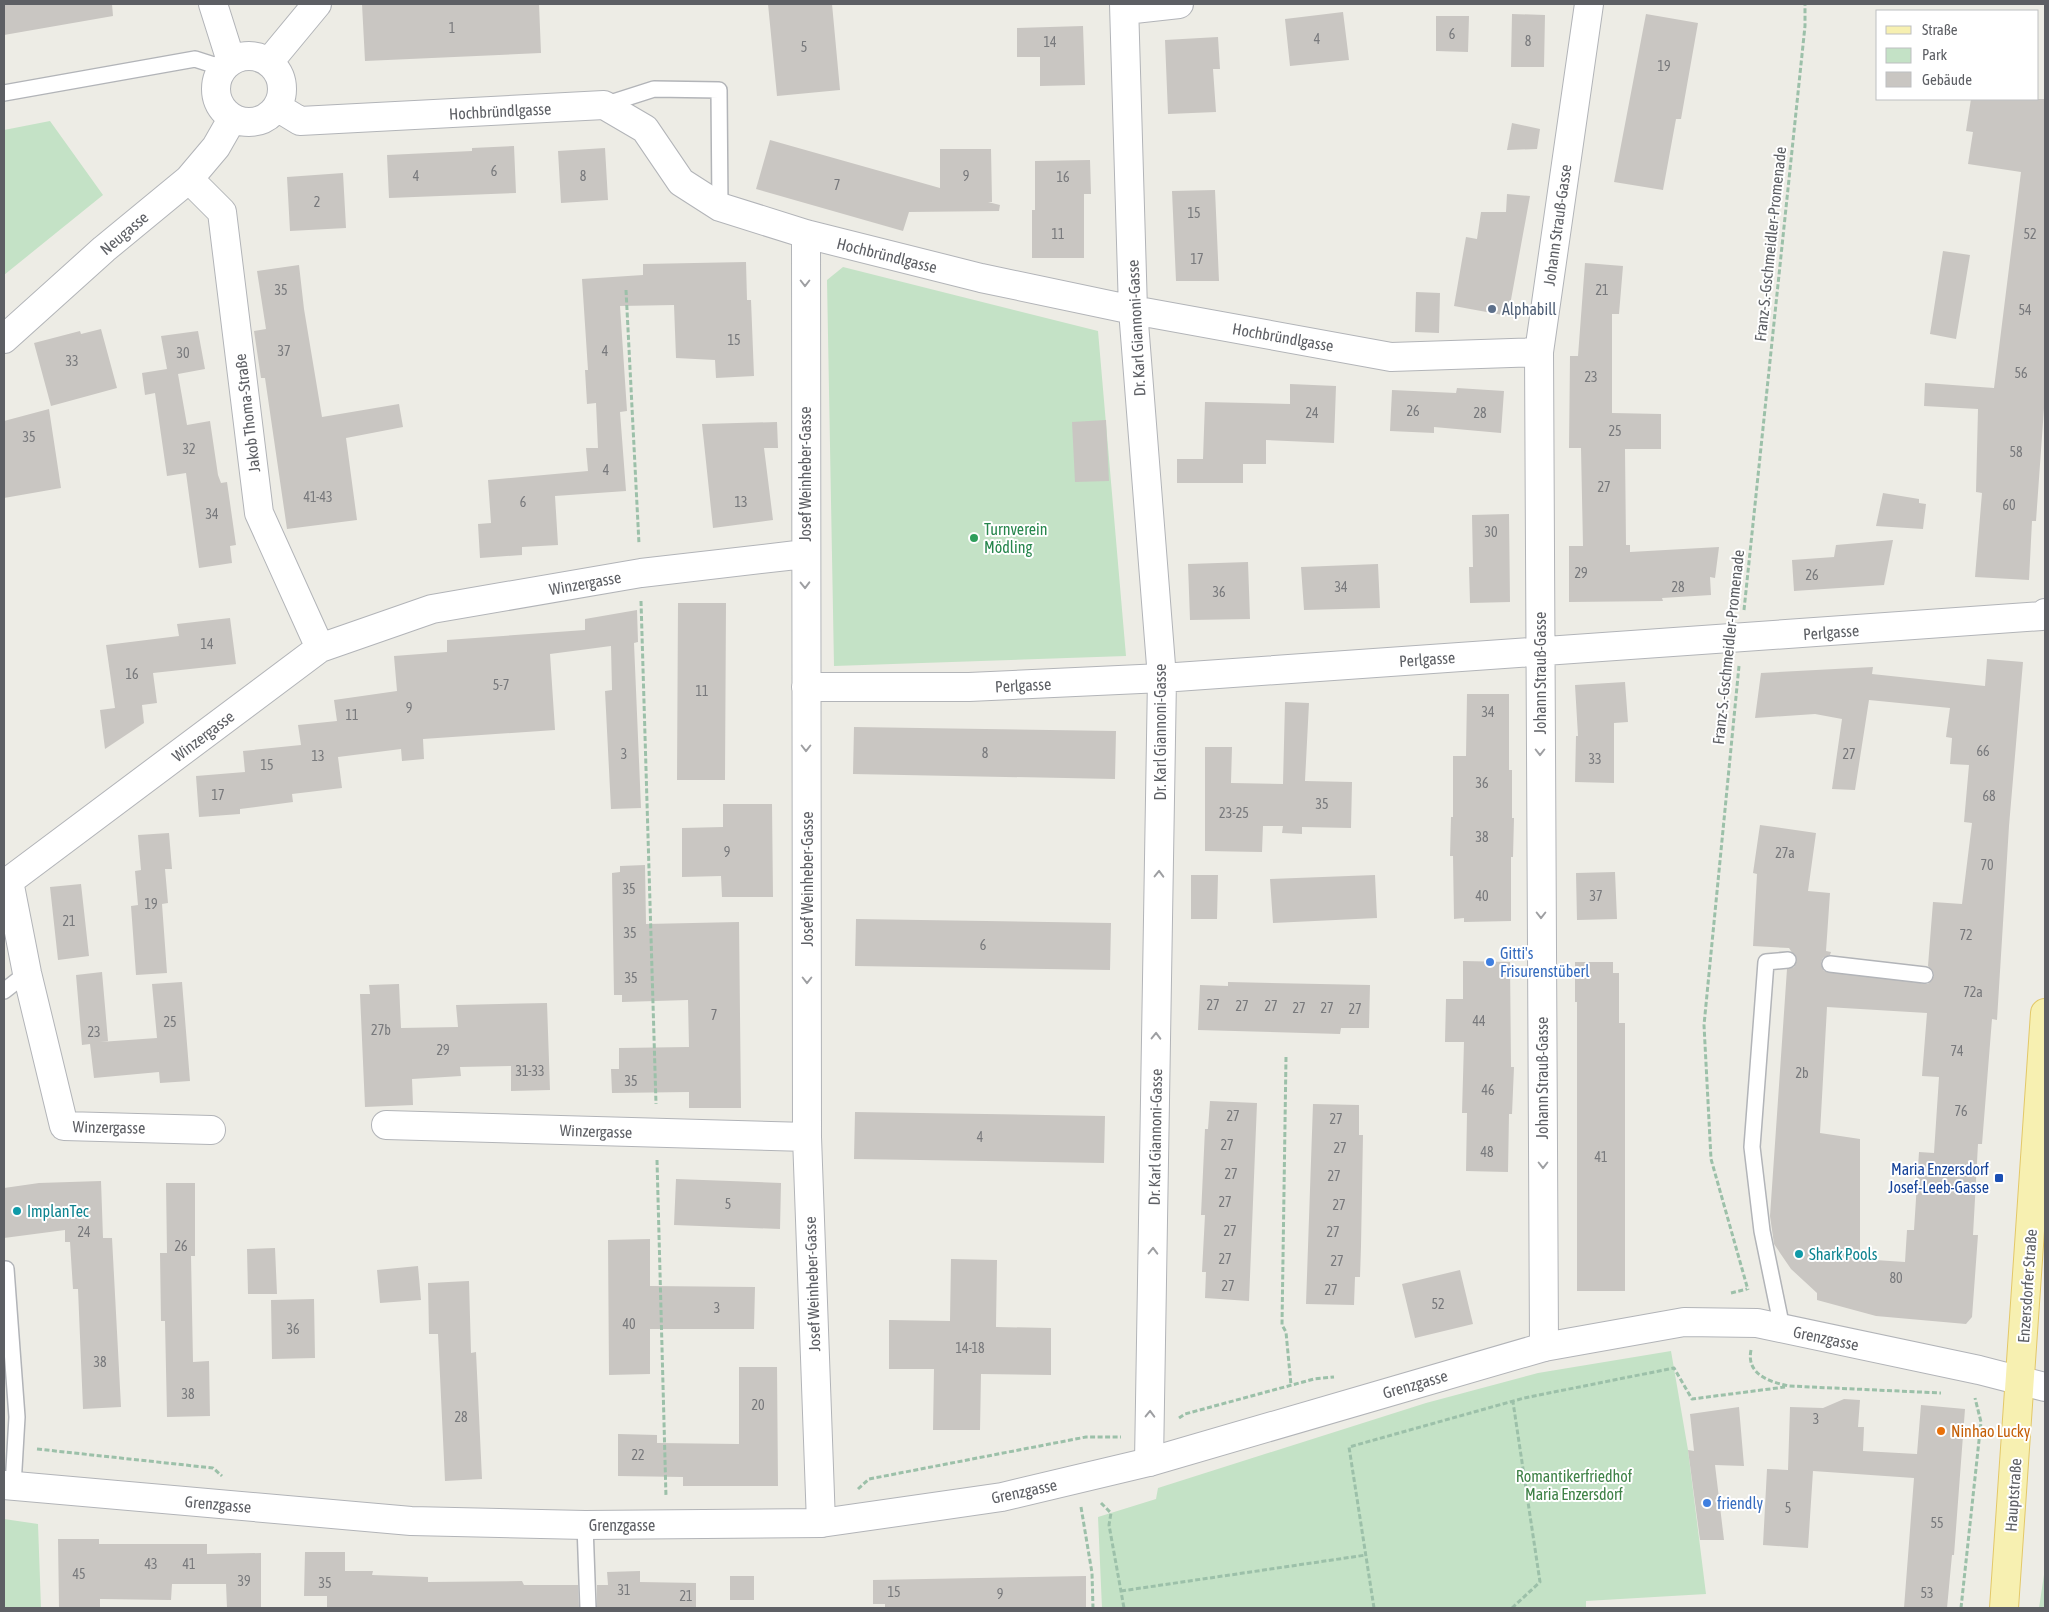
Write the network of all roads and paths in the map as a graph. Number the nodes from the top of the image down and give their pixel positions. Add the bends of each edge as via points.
1 (213, 4) edge
2 (317, 4) edge
3 (1179, 4) edge
4 (1589, 4) edge
5 (1806, 4) edge
6 (1124, 7) edge
7 (269, 62) junction
8 (227, 64) junction
9 (4, 93) edge
10 (604, 106) junction
11 (277, 107) junction
12 (232, 118) junction
13 (189, 179) junction
14 (720, 207) junction
15 (806, 234) junction
16 (626, 290) dead end
17 (1133, 310) junction
18 (4, 338) edge
19 (1538, 352) junction
20 (805, 554) junction
21 (641, 573) junction
22 (2045, 614) edge
23 (1741, 638) junction
24 (320, 648) junction
25 (1539, 651) junction
26 (1162, 678) junction
27 (806, 687) junction
28 (1788, 960) dead end
29 (1830, 964) dead end
30 (27, 973) junction
31 (1925, 975) dead end
32 (4, 991) edge
33 (2045, 1013) edge
34 (1286, 1057) dead end
35 (386, 1125) dead end
36 (211, 1130) dead end
37 (657, 1133) junction
38 (807, 1137) junction
39 (6, 1269) dead end
40 (1728, 1293) dead end
41 (1769, 1326) junction
42 (1544, 1347) junction
43 (1344, 1376) dead end
44 (2033, 1384) edge
45 (1291, 1385) junction
46 (1788, 1386) junction
47 (1945, 1393) dead end
48 (1513, 1402) junction
49 (2019, 1414) junction
50 (1149, 1432) junction
51 (16, 1446) junction
52 (1149, 1462) junction
53 (225, 1479) dead end
54 (1077, 1480) junction
55 (9, 1486) edge
56 (820, 1514) junction
57 (585, 1525) junction
58 (666, 1525) junction
59 (1366, 1555) junction
60 (1121, 1591) junction
61 (588, 1608) edge
62 (1093, 1608) edge
63 (1124, 1608) edge
64 (1374, 1608) edge
65 (1512, 1608) edge
66 (1961, 1608) edge
67 (2004, 1608) edge

1 - 8 street
2 - 7 street
3 - 6 street
4 - 19 street, Johann Strauß-Gasse
5 - 23 path, Franz-S.-Gschmeidler-Promenade
6 - 17 street, Dr. Karl Giannoni-Gasse
7 - 8 street via 251,56
7 - 11 street via 276,69 283,88
8 - 9 lane via 195,60
8 - 12 street via 218,76 216,96 219,105
10 - 11 street, Hochbründlgasse via 300,121
10 - 14 street, Hochbründlgasse via 645,129 681,182
10 - 14 lane via 654,89 719,90
11 - 12 street via 271,115 257,122
12 - 13 street, Neugasse via 216,147
13 - 18 street, Neugasse
13 - 24 street, Jakob Thoma-Straße via 222,212 259,513
14 - 15 street, Hochbründlgasse
15 - 17 street, Hochbründlgasse via 981,278
15 -> 20 street, Josef Weinheber-Gasse
16 - 21 path
17 - 19 street, Hochbründlgasse via 1391,356
17 - 26 street, Dr. Karl Giannoni-Gasse
19 - 25 street, Johann Strauß-Gasse
20 - 21 street, Winzergasse
20 -> 27 street, Josef Weinheber-Gasse
21 - 24 street, Winzergasse via 432,609
21 - 37 path
22 - 23 street, Perlgasse
23 - 25 street, Perlgasse
23 - 40 path, Franz-S.-Gschmeidler-Promenade via 1704,1024 1711,1159 1748,1290
24 - 30 street, Winzergasse via 9,881
25 - 26 street, Perlgasse
25 -> 42 street, Johann Strauß-Gasse
26 - 27 street, Perlgasse via 970,687
50 -> 26 street, Dr. Karl Giannoni-Gasse
27 -> 38 street, Josef Weinheber-Gasse
28 - 41 lane via 1766,962 1752,1147
29 - 31 lane
30 - 32 lane
30 - 36 street, Winzergasse via 64,1126
33 - 44 main road, Enzersdorfer Straße
34 - 45 path via 1282,1325 1286,1332
35 - 37 street, Winzergasse
37 - 38 street, Winzergasse
37 - 58 path
38 - 56 street, Josef Weinheber-Gasse
39 - 51 lane via 17,1417
41 - 42 street, Grenzgasse via 1684,1322
41 - 44 street, Grenzgasse
41 - 46 path via 1750,1357 1755,1372 1770,1382
42 - 52 street, Grenzgasse
43 - 45 path
44 - 49 main road, Hauptstraße
45 - 50 path via 1185,1414 1167,1426
46 - 47 path
46 - 48 path via 1692,1399 1674,1368
48 - 59 path via 1350,1447
48 - 65 path via 1540,1582
49 - 66 path via 1974,1394 1981,1422
49 - 67 main road, Hauptstraße
50 - 52 street, Dr. Karl Giannoni-Gasse
50 - 56 path via 1120,1437 1086,1437 869,1479
51 - 53 path via 213,1468
51 - 55 lane
52 - 54 street, Grenzgasse
54 - 56 street, Grenzgasse via 1002,1498
54 - 60 path via 1111,1513 1109,1525
54 - 62 path via 1092,1573
55 - 57 street, Grenzgasse via 410,1521
56 - 58 street, Grenzgasse
57 - 58 street, Grenzgasse
57 - 61 lane
59 - 60 path
59 - 64 path
60 - 63 path

